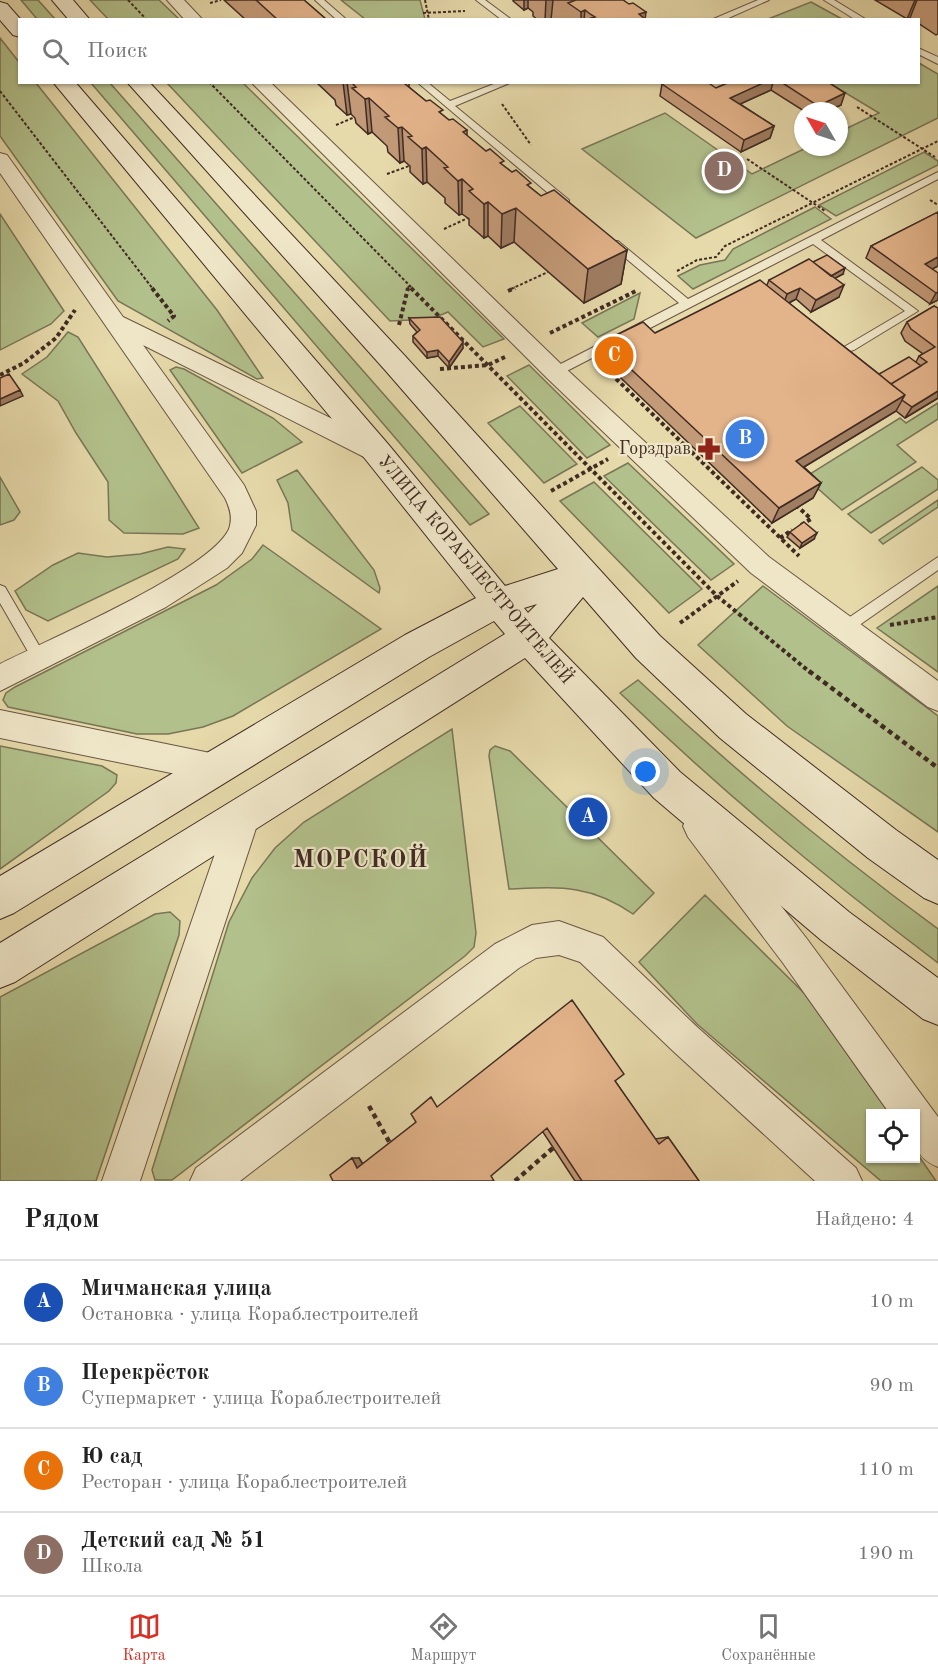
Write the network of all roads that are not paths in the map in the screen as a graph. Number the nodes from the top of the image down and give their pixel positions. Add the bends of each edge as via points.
1 (62, 0) edge
2 (175, 0) edge
3 (319, 0) edge
4 (480, 0) edge
5 (765, 0) edge
6 (828, 0) edge
7 (0, 8) edge
8 (78, 18) edge
9 (193, 18) edge
10 (341, 18) edge
11 (505, 18) edge
12 (720, 18) edge
13 (860, 18) edge
14 (18, 29) edge
15 (920, 51) edge
16 (938, 61) edge
17 (65, 84) edge
18 (139, 84) edge
19 (261, 84) edge
20 (423, 84) edge
21 (503, 84) edge
22 (449, 105) junction
23 (0, 159) edge
24 (938, 175) edge
25 (578, 213) edge
26 (603, 234) edge
27 (813, 239) junction
28 (687, 304) junction
29 (117, 322) junction
30 (850, 347) dead end
31 (555, 372) junction
32 (377, 452) junction
33 (938, 563) edge
34 (582, 575) junction
35 (0, 591) edge
36 (499, 602) junction
37 (843, 629) junction
38 (528, 638) junction
39 (39, 658) junction
40 (0, 678) edge
41 (938, 698) edge
42 (0, 724) edge
43 (215, 768) junction
44 (667, 785) junction
45 (245, 813) junction
46 (938, 884) edge
47 (0, 899) edge
48 (0, 967) edge
49 (938, 1004) edge
50 (910, 1109) edge
51 (920, 1124) edge
52 (938, 1148) edge
53 (121, 1181) edge
54 (209, 1181) edge
55 (843, 1181) edge

1 - 8 main road
2 - 9 street
3 - 10 lane
4 - 11 lane
5 - 12 lane
6 - 13 lane
7 - 14 main road
15 - 16 lane
17 - 32 main road, УЛИЦА КОРАБЛЕСТРОИТЕЛЕЙ
18 - 34 main road via 395,363
19 - 31 street
20 - 22 lane
21 - 22 lane
22 - 25 lane
23 - 29 street
24 - 27 lane
26 - 28 lane
27 - 28 lane
27 - 30 lane via 913,311
28 - 31 lane
29 - 32 street
29 - 39 street via 235,492 245,512 241,532 226,553 204,571
31 - 37 street via 760,565
32 - 36 main road, УЛИЦА КОРАБЛЕСТРОИТЕЛЕЙ
33 - 37 lane
34 - 36 main road
34 - 38 main road
34 - 46 main road via 648,647 733,726
35 - 39 lane
36 - 38 main road, УЛИЦА КОРАБЛЕСТРОИТЕЛЕЙ
36 - 43 main road via 417,646
37 - 41 street
38 - 44 main road, УЛИЦА КОРАБЛЕСТРОИТЕЛЕЙ
38 - 45 main road
39 - 40 street
42 - 43 street
43 - 47 main road
44 - 49 main road, УЛИЦА КОРАБЛЕСТРОИТЕЛЕЙ via 835,926
44 - 50 street
45 - 48 main road
45 - 53 street
51 - 52 street
54 - 55 street via 507,956 532,942 559,938 591,949

